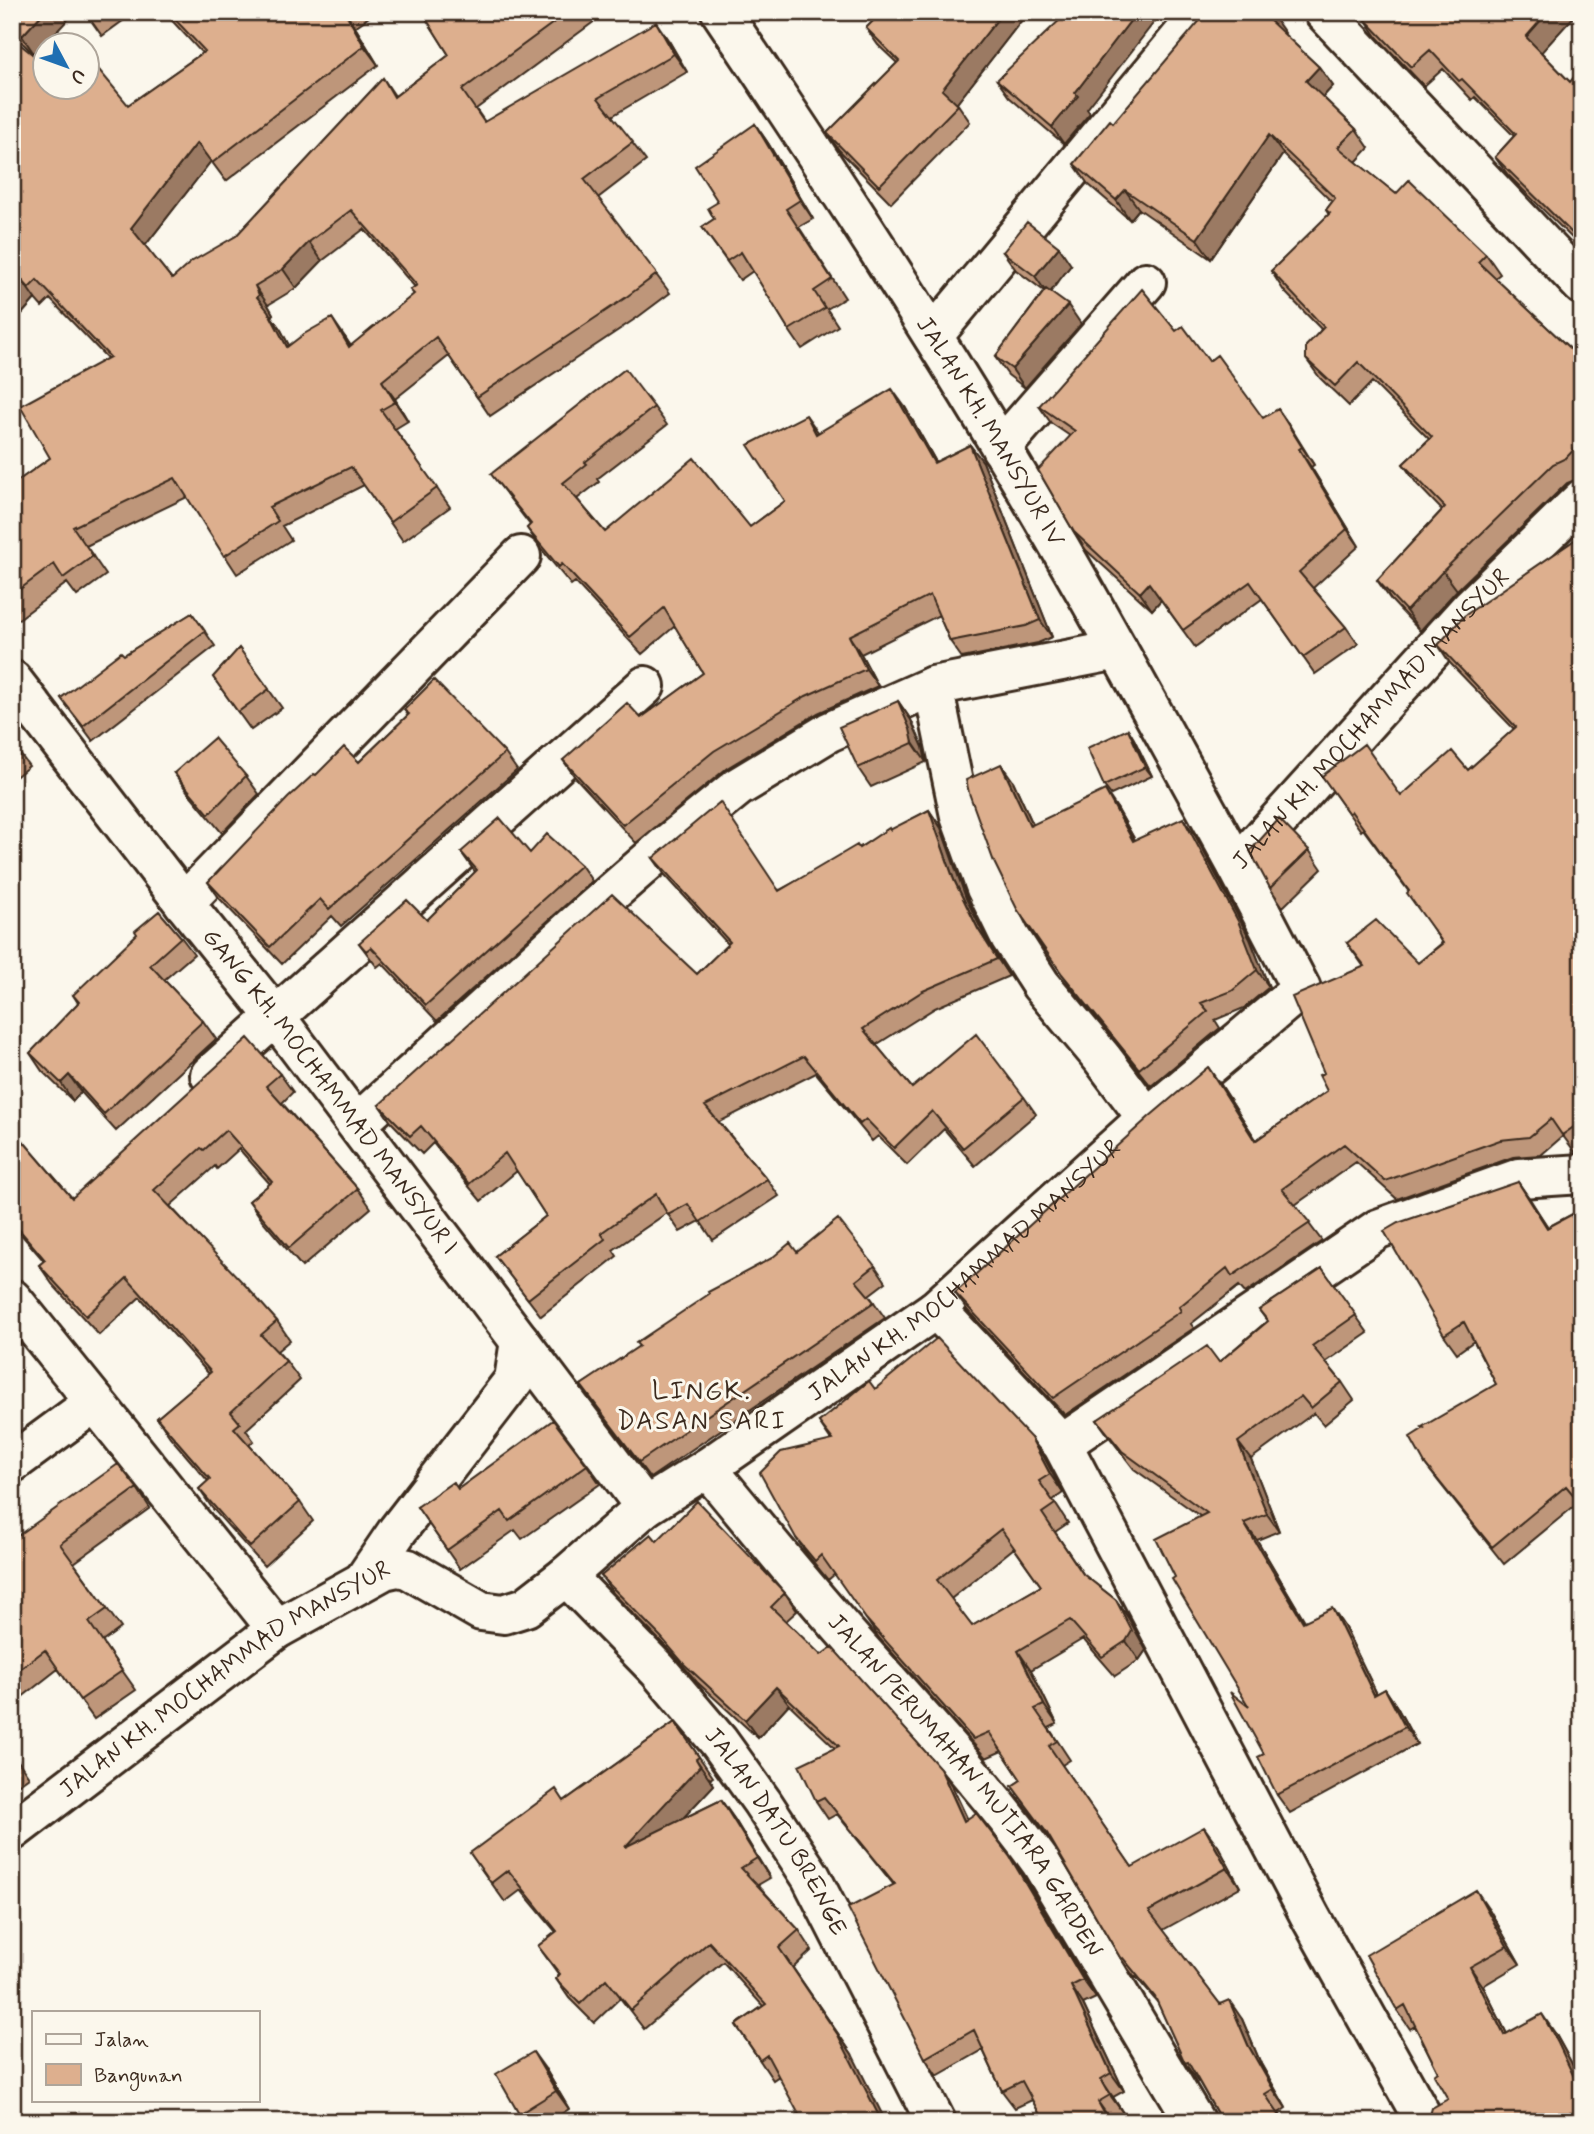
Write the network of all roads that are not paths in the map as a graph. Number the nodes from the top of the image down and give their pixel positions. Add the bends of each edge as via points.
1 (721, 12) edge
2 (1202, 12) edge
3 (1324, 12) edge
4 (1146, 282) dead end
5 (1582, 285) edge
6 (933, 336) junction
7 (1001, 448) junction
8 (1582, 499) edge
9 (522, 556) dead end
10 (1118, 650) junction
11 (12, 680) edge
12 (933, 686) junction
13 (645, 687) dead end
14 (1237, 866) junction
15 (184, 903) junction
16 (274, 1015) junction
17 (182, 1100) edge
18 (1147, 1118) junction
19 (357, 1124) junction
20 (1582, 1174) edge
21 (12, 1299) edge
22 (936, 1309) junction
23 (520, 1341) junction
24 (95, 1402) junction
25 (1062, 1444) junction
26 (12, 1463) edge
27 (707, 1468) junction
28 (645, 1507) junction
29 (566, 1576) junction
30 (364, 1580) junction
31 (277, 1629) junction
32 (12, 1831) edge
33 (936, 2122) edge
34 (1195, 2122) edge
35 (1425, 2122) edge

1 - 6 street, JALAN KH. MANSYUR IV
2 - 6 street
3 - 5 street
4 - 7 street
6 - 7 street, JALAN KH. MANSYUR IV
7 - 10 street, JALAN KH. MANSYUR IV
8 - 14 street, JALAN KH. MOCHAMMAD MANSYUR via 1472,606
9 - 15 street
10 - 12 street
10 - 14 street, JALAN KH. MANSYUR IV
11 - 15 street, GANG KH. MOCHAMMAD MANSYUR I
12 - 18 street via 960,817 1010,937 1041,985
12 - 19 street via 829,732 738,787 576,924
13 - 16 street
14 - 18 street, JALAN KH. MOCHAMMAD MANSYUR via 1301,989
15 - 16 street, GANG KH. MOCHAMMAD MANSYUR I
16 - 17 street
16 - 19 street, GANG KH. MOCHAMMAD MANSYUR I
18 - 22 street, JALAN KH. MOCHAMMAD MANSYUR
19 - 23 street, GANG KH. MOCHAMMAD MANSYUR I
20 - 25 street via 1520,1178 1378,1229
21 - 24 street
22 - 25 street
22 - 27 street, JALAN KH. MOCHAMMAD MANSYUR
23 - 28 street, GANG KH. MOCHAMMAD MANSYUR I
23 - 30 street via 514,1380
24 - 26 street
24 - 31 street
25 - 35 street via 1311,1918
27 - 28 street, JALAN KH. MOCHAMMAD MANSYUR
27 - 34 street, JALAN PERUMAHAN MUTIARA GARDEN via 1020,1834
28 - 29 street, JALAN KH. MOCHAMMAD MANSYUR
29 - 30 street, JALAN KH. MOCHAMMAD MANSYUR via 526,1607 504,1614 481,1611 403,1568 384,1570
29 - 33 street, JALAN DATU BRENGE via 658,1670 762,1802 811,1877
30 - 31 street, JALAN KH. MOCHAMMAD MANSYUR
31 - 32 street, JALAN KH. MOCHAMMAD MANSYUR

